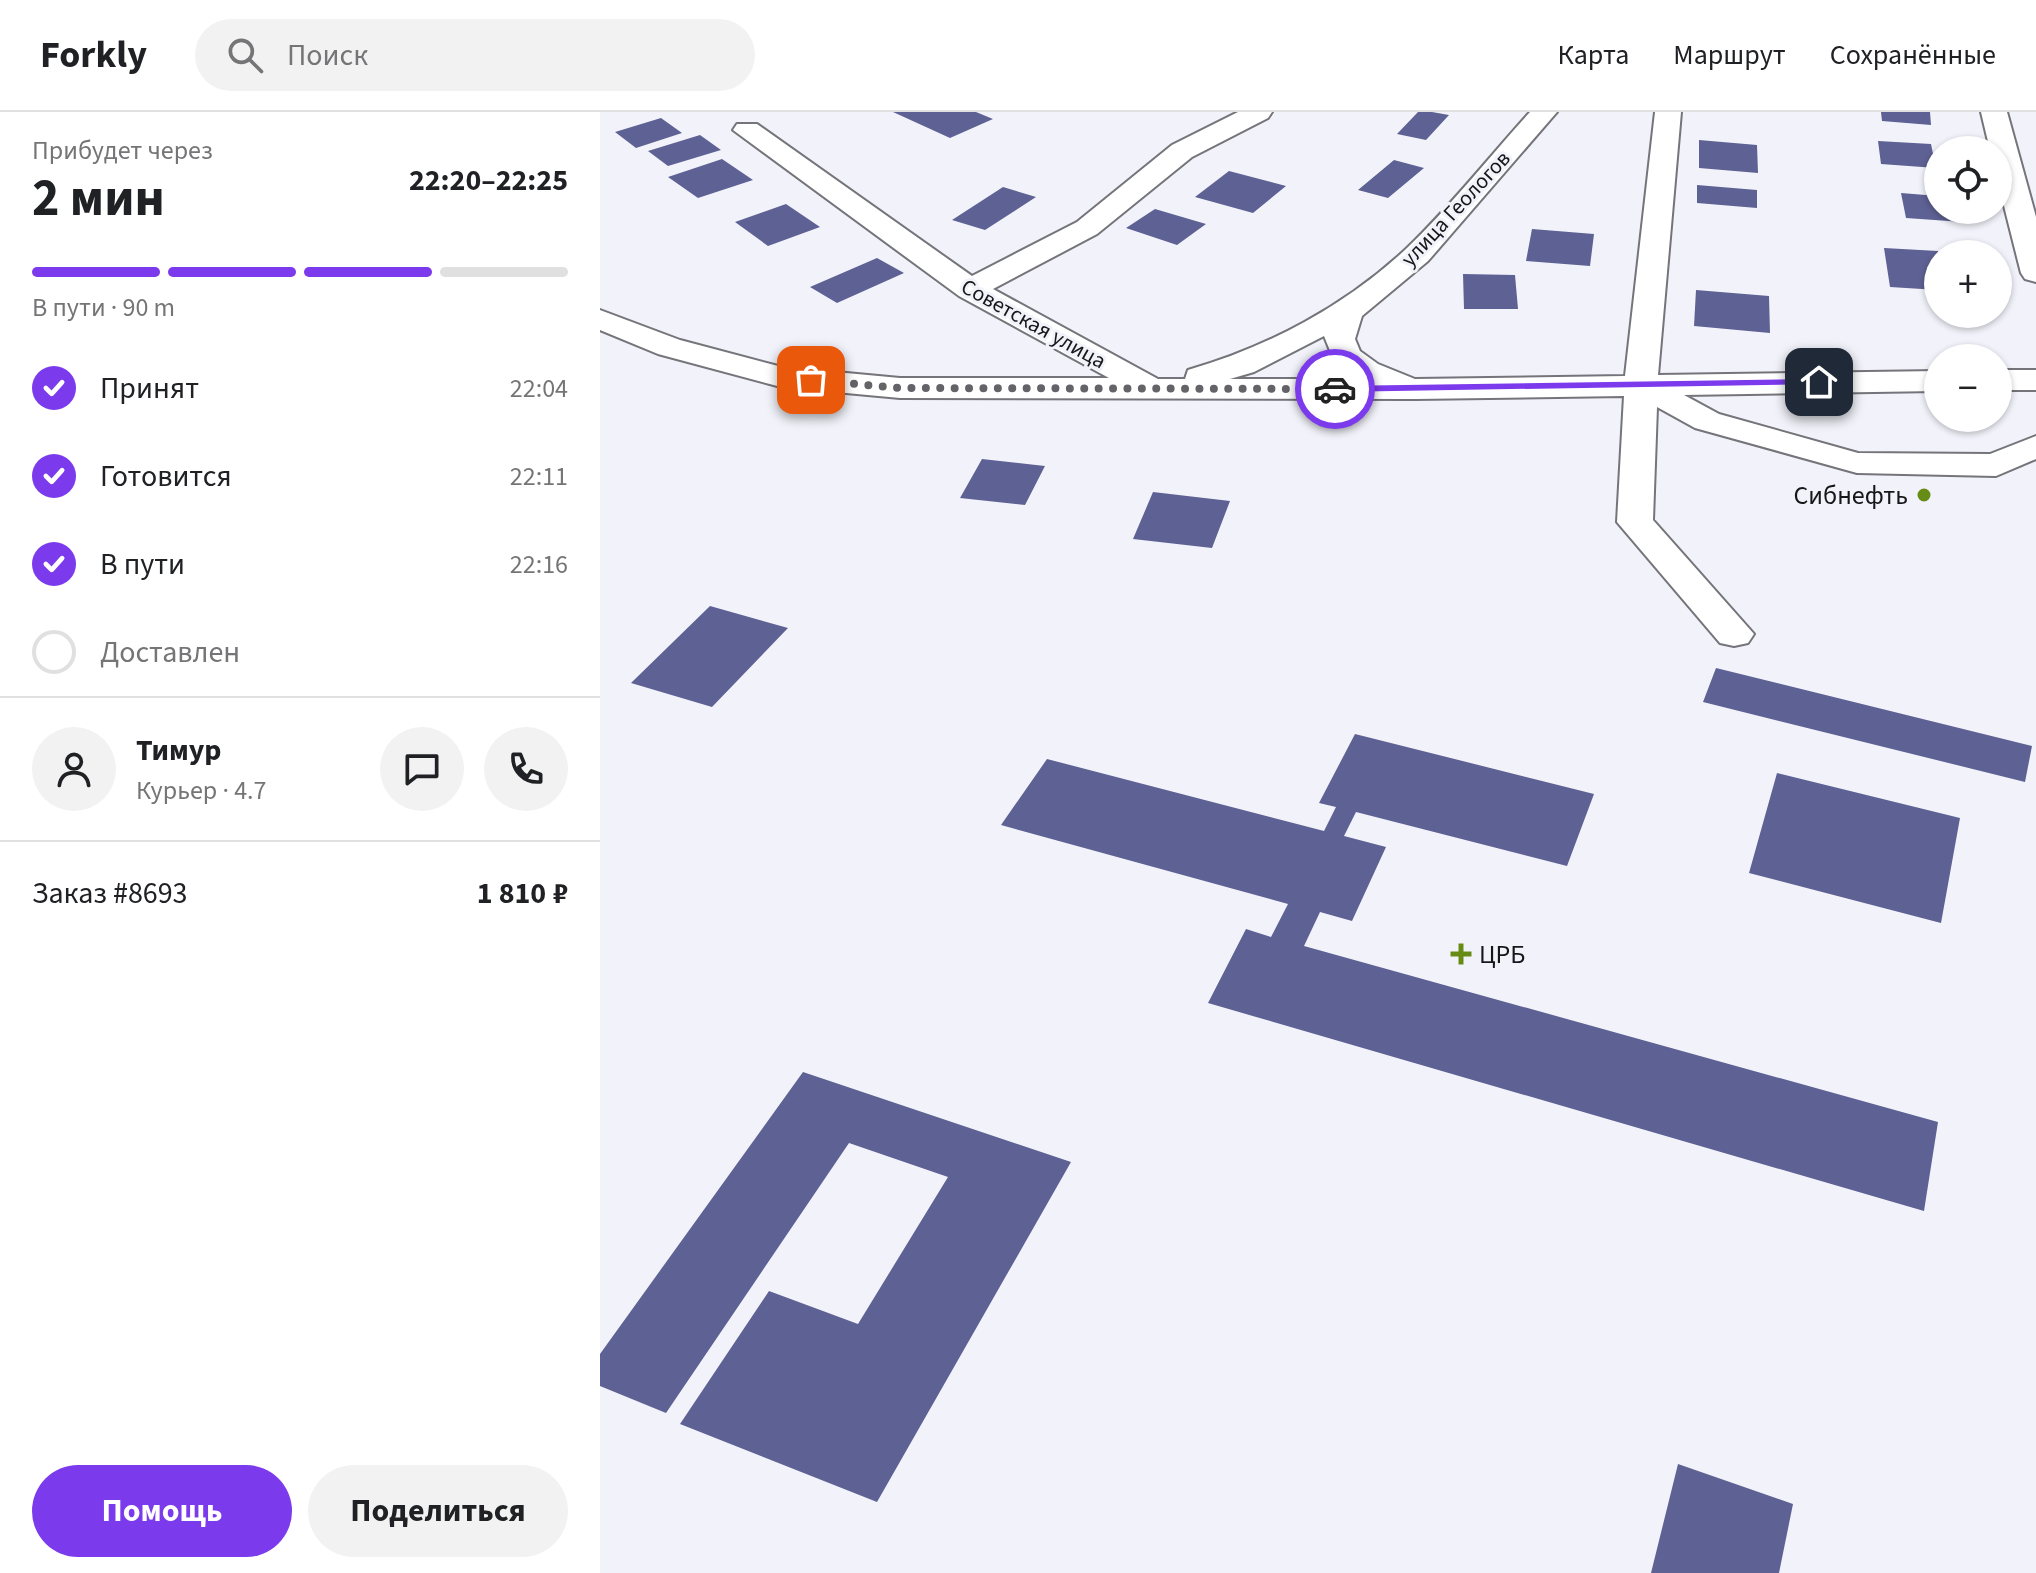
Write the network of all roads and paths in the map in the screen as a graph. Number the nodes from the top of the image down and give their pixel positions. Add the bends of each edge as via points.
1 (1259, 112) edge
2 (1544, 112) edge
3 (1668, 112) edge
4 (1994, 112) edge
5 (747, 130) dead end
6 (2036, 273) edge
7 (970, 289) junction
8 (1347, 312) junction
9 (600, 319) edge
10 (2012, 380) edge
11 (2036, 380) edge
12 (1924, 381) edge
13 (1641, 385) junction
14 (1415, 389) junction
15 (1155, 390) junction
16 (2036, 446) edge
17 (1734, 634) dead end

1 - 7 street via 1182,151 1087,228
2 - 8 street, улица Геологов via 1417,255
3 - 13 street
4 - 6 street
5 - 7 street, Советская улица
7 - 15 street, Советская улица
8 - 14 street via 1339,339 1346,356 1366,371
8 - 15 street, улица Геологов via 1242,365
9 - 15 street via 669,347 781,377 900,388
10 - 11 street
12 - 13 street, Советская улица
13 - 14 street, Советская улица
13 - 16 street via 1707,421 1857,463 1996,465
13 - 17 street via 1635,522
14 - 15 street, Советская улица

